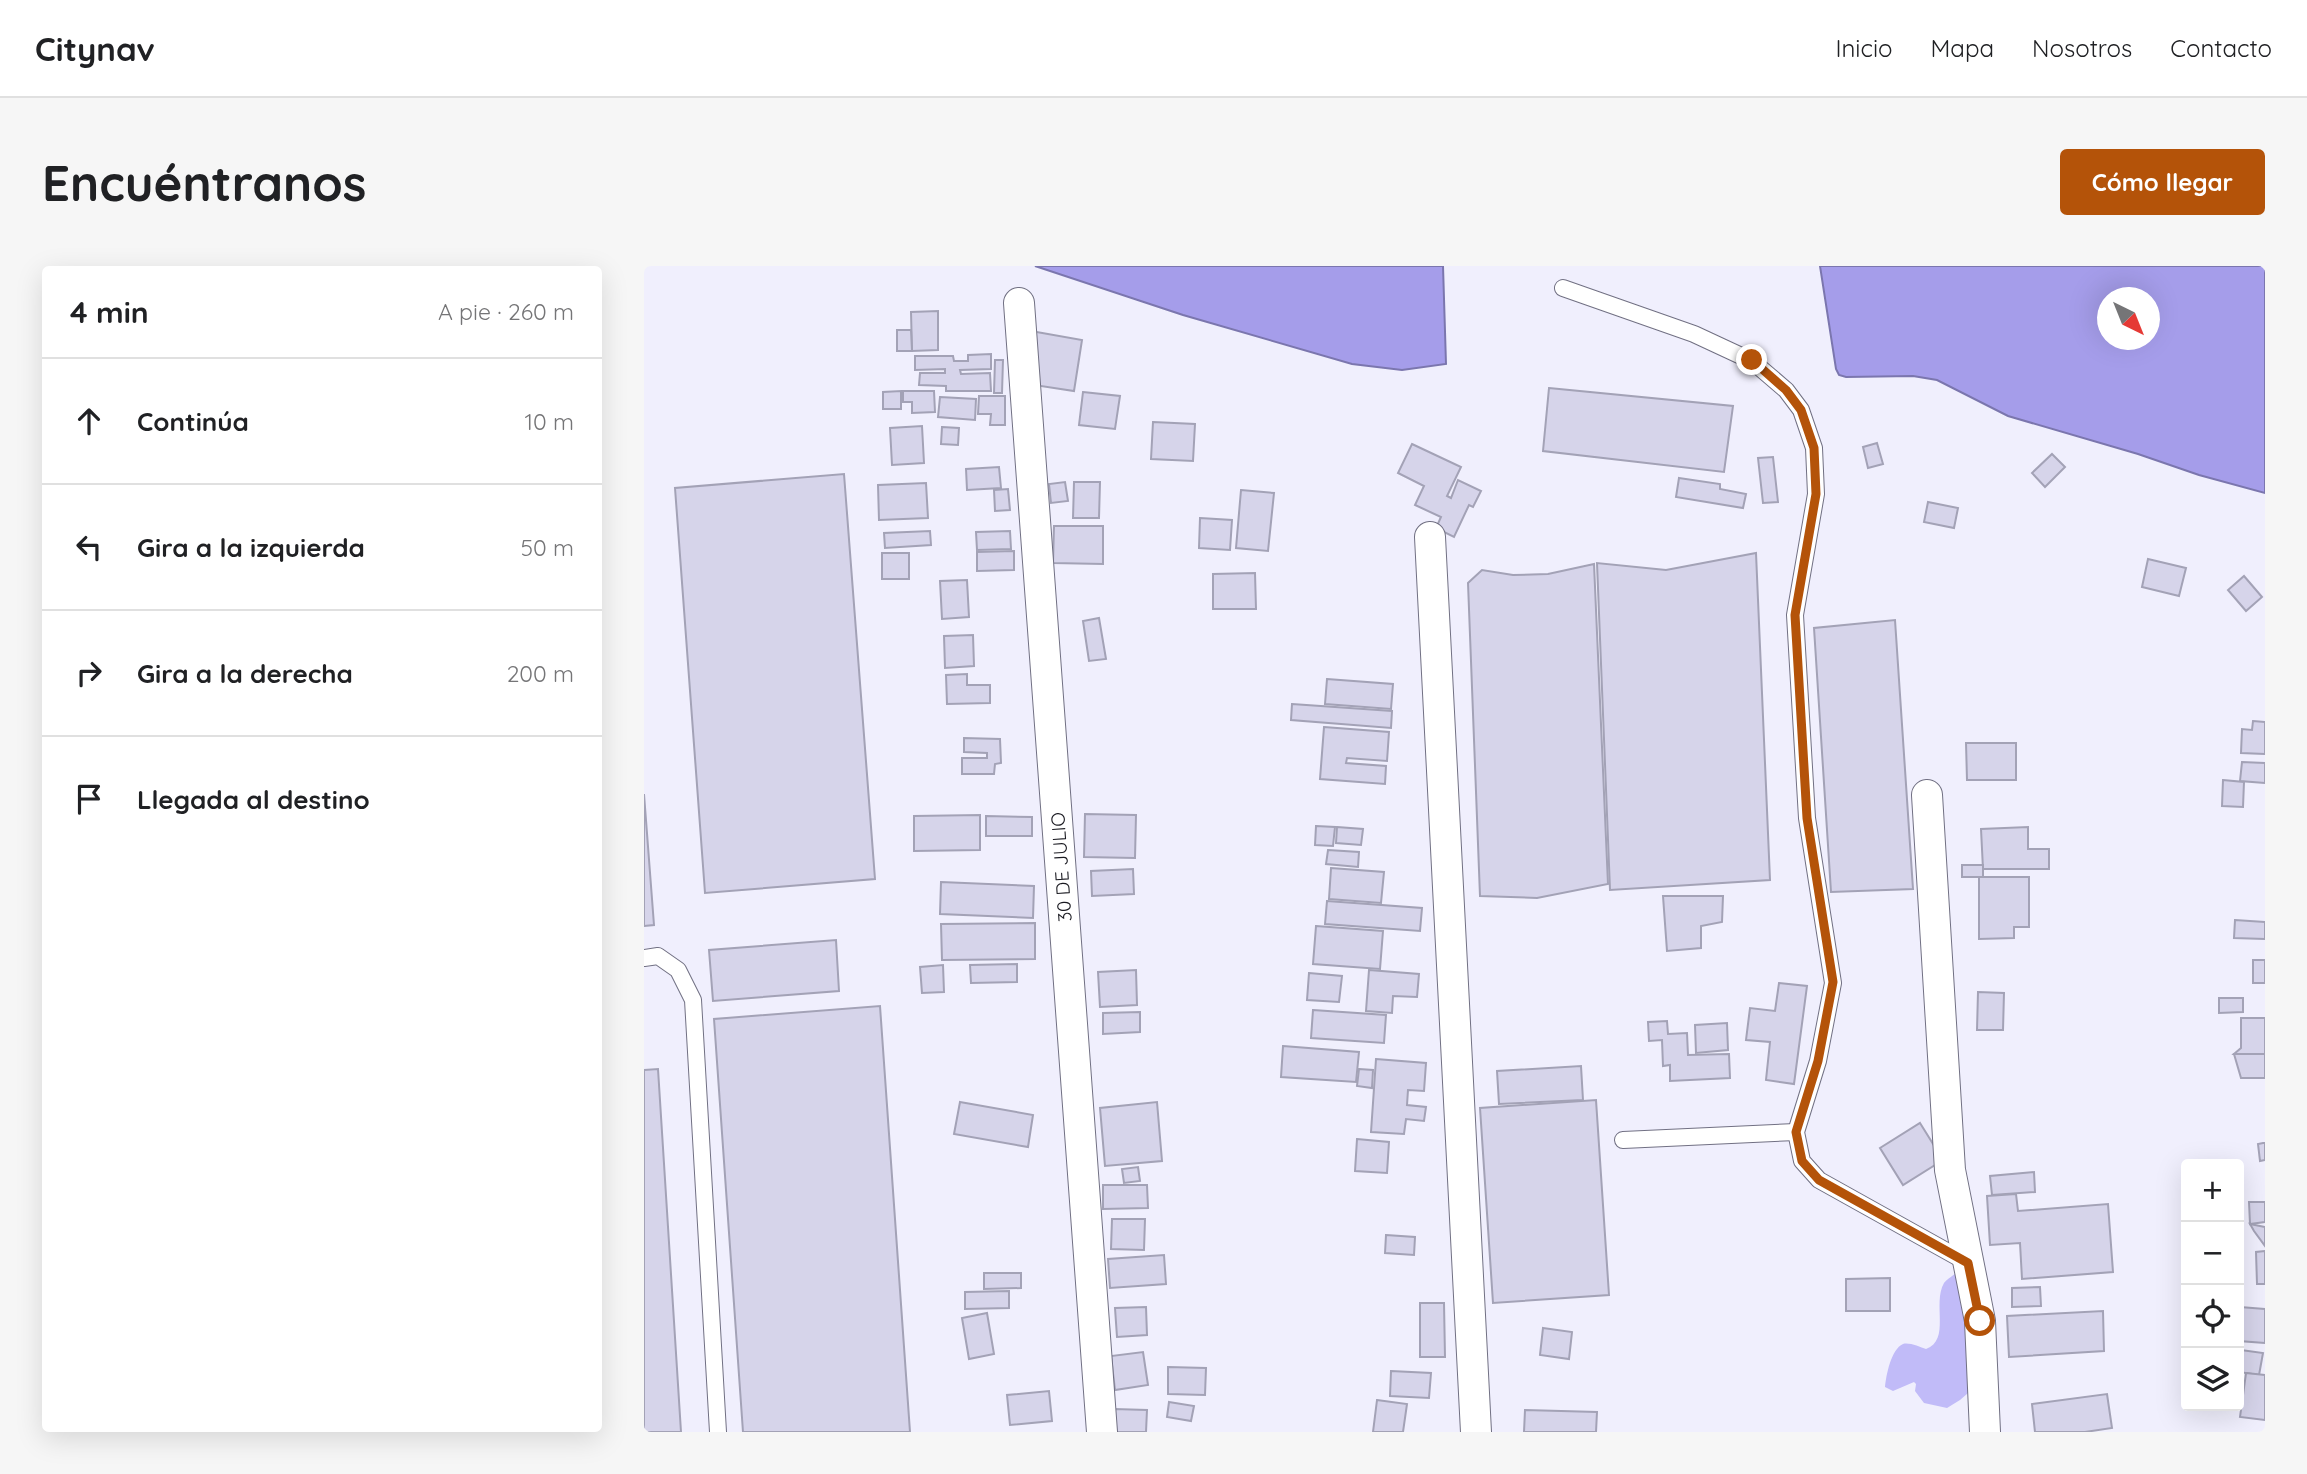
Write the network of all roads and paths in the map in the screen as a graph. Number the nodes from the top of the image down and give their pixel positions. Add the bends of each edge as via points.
1 (1563, 288) dead end
2 (1019, 303) dead end
3 (1430, 537) dead end
4 (1927, 795) dead end
5 (644, 958) edge
6 (1796, 1132) junction
7 (1623, 1140) dead end
8 (1968, 1263) junction
9 (718, 1432) edge
10 (1101, 1432) edge
11 (1476, 1432) edge
12 (1985, 1432) edge

1 - 6 lane via 1694,334 1752,360 1801,410 1814,448 1816,494 1795,615 1807,818 1833,982 1818,1061
2 - 10 street, 30 DE JULIO
3 - 11 street
4 - 8 street via 1950,1170
5 - 9 lane via 658,956 678,970 693,1000
6 - 7 lane
6 - 8 lane via 1802,1161 1819,1180
8 - 12 street via 1980,1321

